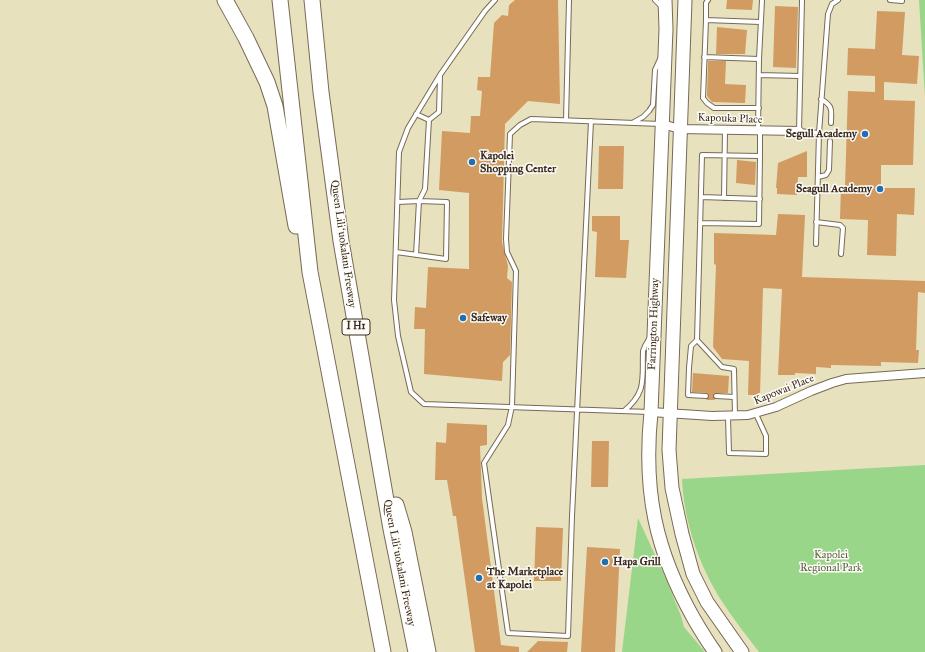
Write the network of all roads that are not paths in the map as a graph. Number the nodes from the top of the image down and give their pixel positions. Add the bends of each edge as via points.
1 (225, 0) edge
2 (280, 0) edge
3 (312, 0) edge
4 (495, 0) edge
5 (568, 0) edge
6 (655, 0) edge
7 (685, 0) edge
8 (708, 0) edge
9 (762, 0) edge
10 (802, 0) edge
11 (838, 0) edge
12 (890, 0) edge
13 (902, 1) dead end
14 (665, 5) edge
15 (706, 20) junction
16 (760, 22) junction
17 (665, 51) junction
18 (704, 57) junction
19 (759, 59) junction
20 (760, 75) junction
21 (440, 76) junction
22 (800, 76) junction
23 (821, 99) junction
24 (759, 108) junction
25 (416, 114) junction
26 (429, 120) junction
27 (566, 120) junction
28 (591, 121) junction
29 (634, 122) junction
30 (831, 123) dead end
31 (662, 124) junction
32 (680, 129) junction
33 (725, 130) junction
34 (759, 131) junction
35 (799, 131) junction
36 (819, 133) junction
37 (830, 141) dead end
38 (725, 155) junction
39 (760, 156) junction
40 (818, 178) junction
41 (701, 197) junction
42 (724, 198) junction
43 (760, 199) junction
44 (419, 201) junction
45 (398, 202) junction
46 (816, 222) junction
47 (700, 223) junction
48 (816, 244) dead end
49 (396, 252) junction
50 (841, 254) dead end
51 (416, 255) junction
52 (310, 272) junction
53 (654, 332) junction
54 (697, 340) junction
55 (925, 374) edge
56 (706, 396) dead end
57 (716, 396) dead end
58 (734, 397) junction
59 (512, 406) junction
60 (578, 410) junction
61 (624, 411) junction
62 (651, 412) junction
63 (671, 412) junction
64 (756, 414) junction
65 (732, 416) junction
66 (375, 432) junction
67 (362, 540) junction
68 (376, 652) edge
69 (383, 652) edge
70 (416, 652) edge
71 (428, 652) edge
72 (715, 652) edge
73 (742, 652) edge

1 - 52 highway via 261,69 275,106 294,219
2 - 52 highway
3 - 66 highway, Queen Liliʻuokalani Freeway / I H1 via 321,92 342,241
4 - 21 lane
5 - 27 lane
6 - 14 lane
7 - 32 main road, Farrington Highway
8 - 15 lane
9 - 16 lane
10 - 22 lane
11 - 23 lane via 832,4 828,14
12 - 13 lane
14 - 17 main road, Farrington Highway
15 - 16 lane
15 - 18 lane
16 - 19 lane
17 - 29 lane via 655,70 653,105 643,117
17 - 31 main road, Farrington Highway
18 - 19 lane
18 - 24 lane via 703,98 707,103 714,108
19 - 20 lane
20 - 22 lane
20 - 24 lane
21 - 25 lane
21 - 26 lane via 439,112
22 - 35 lane
23 - 30 lane via 832,108
23 - 36 lane
24 - 34 lane
25 - 26 lane
25 - 45 lane via 400,152
26 - 44 lane via 425,189
27 - 28 lane
27 - 59 lane via 531,119 510,134 506,239 507,252 516,271
28 - 29 lane
28 - 60 lane
29 - 31 lane
31 - 32 street, Kapouka Place
31 - 53 main road, Farrington Highway
32 - 33 street, Kapouka Place
32 - 63 main road, Farrington Highway
33 - 34 street, Kapouka Place
33 - 38 lane
34 - 35 street, Kapouka Place
34 - 39 lane
35 - 36 lane
36 - 40 lane
37 - 40 lane via 829,170 826,175
38 - 39 lane
38 - 41 lane via 702,155
38 - 42 lane
39 - 43 lane
40 - 46 lane
41 - 42 lane
41 - 47 lane
42 - 43 lane
43 - 47 lane via 759,224
44 - 45 lane
44 - 51 lane
44 - 51 lane via 448,202 446,259
45 - 49 lane
46 - 48 lane
46 - 50 lane via 840,225 843,228
47 - 54 lane
49 - 51 lane
49 - 59 lane via 394,300 398,336 411,392 424,404
52 - 67 highway
53 - 61 lane via 643,352 642,390
53 - 62 main road, Farrington Highway
54 - 56 lane via 691,346 688,395
54 - 58 lane via 722,367 734,368
55 - 64 street, Kapowai Place via 832,383
57 - 58 lane
58 - 65 lane
59 - 60 lane
59 - 60 lane via 508,425 484,463 508,633 568,636
60 - 61 lane
61 - 62 lane
62 - 63 street, Kapowai Place
62 - 72 main road, Farrington Highway via 650,486 662,548 687,607
63 - 65 street, Kapowai Place
63 - 73 main road, Farrington Highway via 670,472 693,574 708,602
64 - 65 street, Kapowai Place
64 - 65 lane via 766,436 766,454 729,453
66 - 70 highway, Queen Liliʻuokalani Freeway / I H1 via 391,529
66 - 71 highway via 404,532
67 - 68 highway
67 - 69 highway

